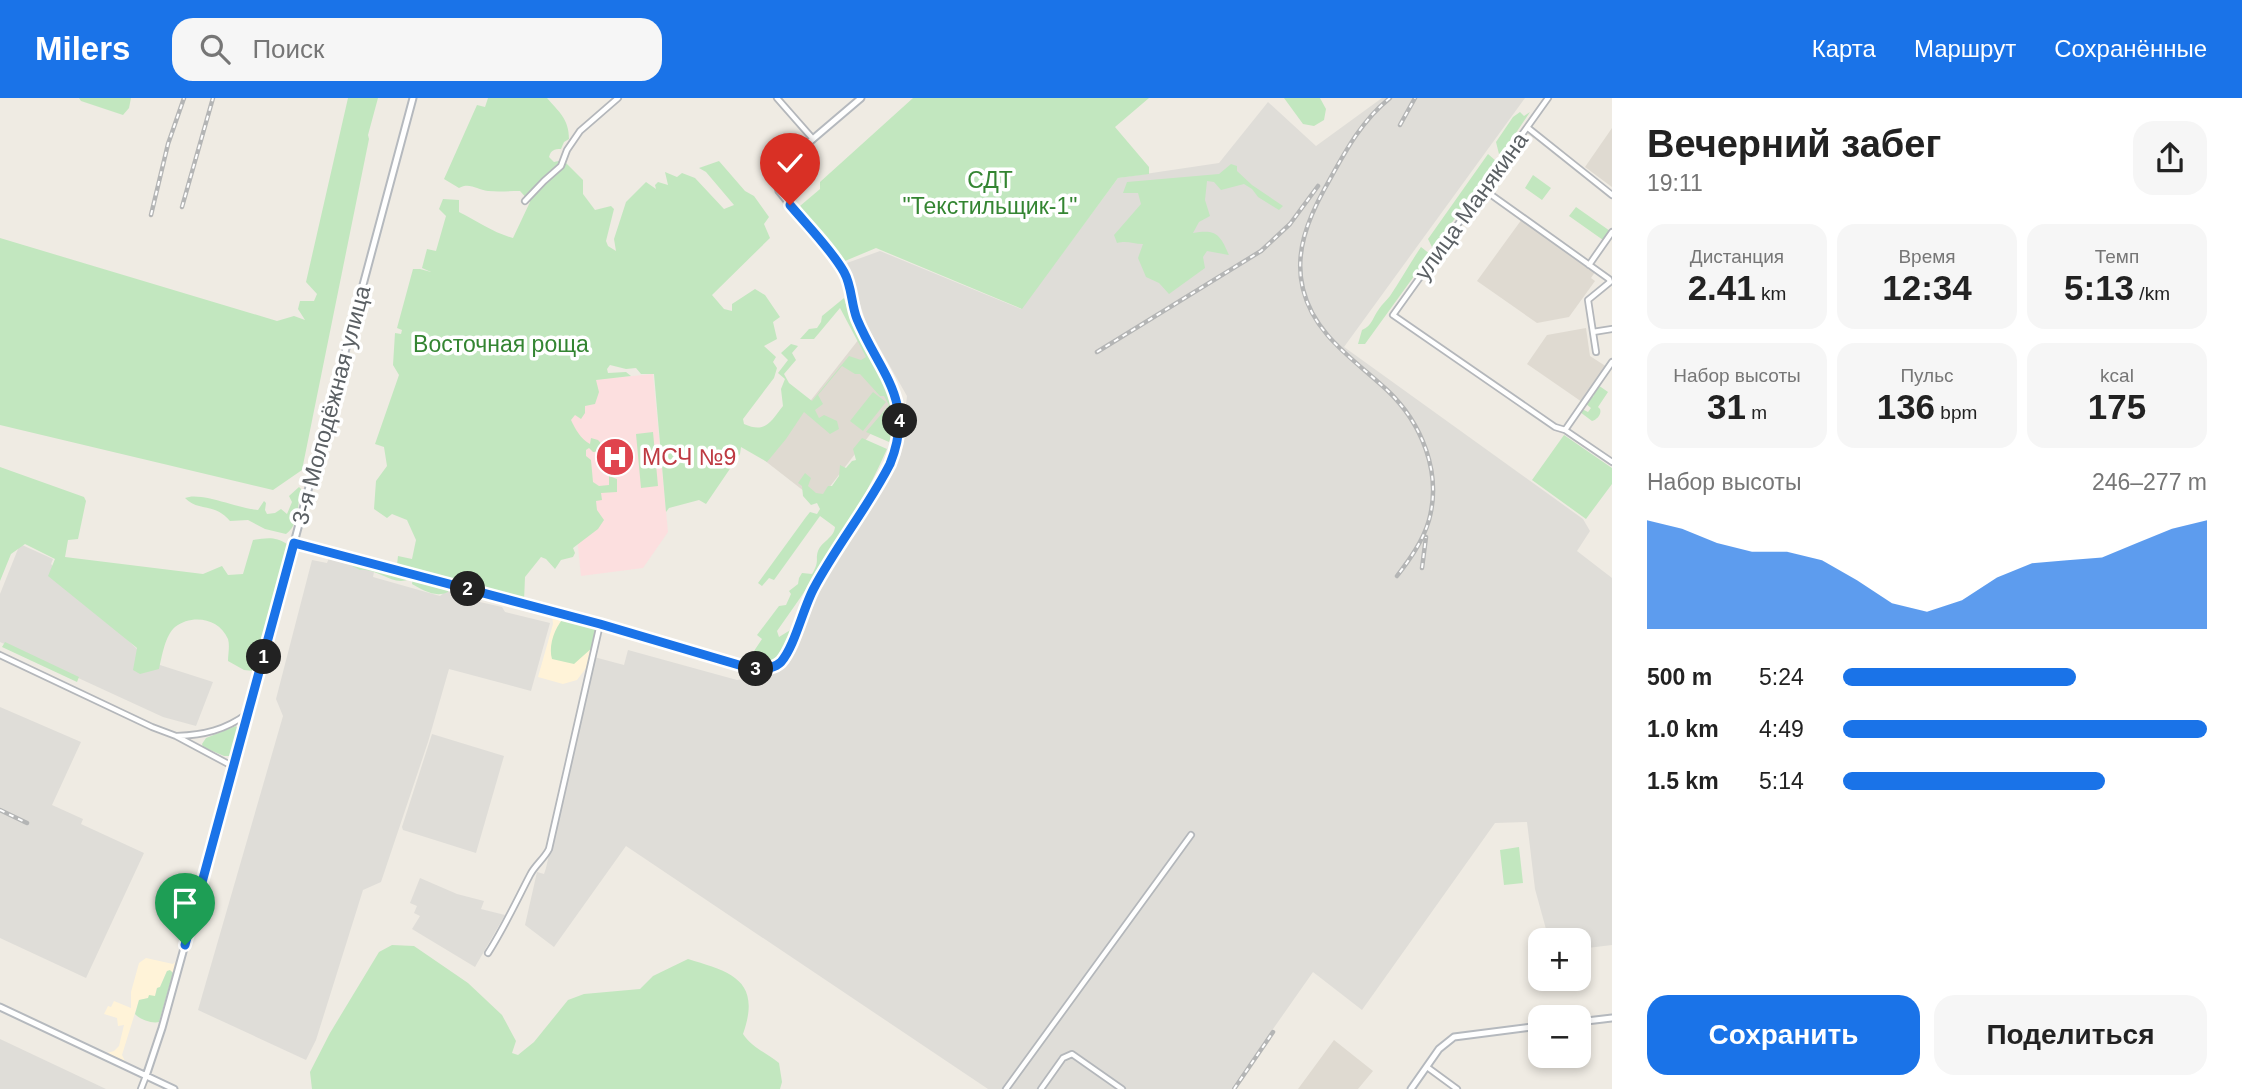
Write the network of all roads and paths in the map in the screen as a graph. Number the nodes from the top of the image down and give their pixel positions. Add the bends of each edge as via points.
1 (413, 98) edge
2 (618, 98) edge
3 (778, 98) edge
4 (861, 98) edge
5 (1548, 98) edge
6 (1527, 128) junction
7 (813, 139) junction
8 (1483, 189) junction
9 (1612, 195) edge
10 (525, 201) dead end
11 (1612, 232) edge
12 (1589, 265) junction
13 (1612, 329) edge
14 (1593, 332) junction
15 (1596, 352) dead end
16 (1612, 362) edge
17 (1565, 430) junction
18 (1612, 463) edge
19 (294, 543) junction
20 (600, 624) junction
21 (0, 654) edge
22 (249, 713) junction
23 (176, 736) junction
24 (234, 767) junction
25 (1191, 835) dead end
26 (488, 953) dead end
27 (0, 1007) edge
28 (1612, 1018) edge
29 (1591, 1020) edge
30 (1528, 1028) edge
31 (1427, 1067) junction
32 (146, 1076) junction
33 (141, 1089) edge
34 (174, 1089) edge
35 (1006, 1089) edge
36 (1041, 1089) edge
37 (1122, 1089) edge
38 (1410, 1089) edge
39 (1457, 1089) edge

1 - 19 main road, 3-я Молодёжная улица
2 - 10 street via 580,131 561,166
3 - 7 street
4 - 7 main road
5 - 6 street, улица Манякина
6 - 8 street, улица Манякина
6 - 9 street
7 - 20 main road via 780,167 775,182 845,273 856,315 894,390 900,422 890,464 816,584 779,664 756,670
8 - 12 street
8 - 17 street, улица Манякина via 1392,315
11 - 12 street
12 - 14 street via 1610,282 1588,300
13 - 14 street
14 - 15 street
16 - 17 street
17 - 18 street
19 - 20 main road
19 - 22 main road, 3-я Молодёжная улица
20 - 26 street via 549,849
21 - 23 street
22 - 23 street via 213,732
22 - 24 main road, 3-я Молодёжная улица
23 - 24 street
24 - 32 main road, 3-я Молодёжная улица
25 - 35 street
27 - 32 main road
28 - 29 main road
30 - 31 main road via 1454,1037
31 - 38 main road
31 - 39 street
32 - 33 street
32 - 34 main road
36 - 37 street via 1063,1058 1072,1054

